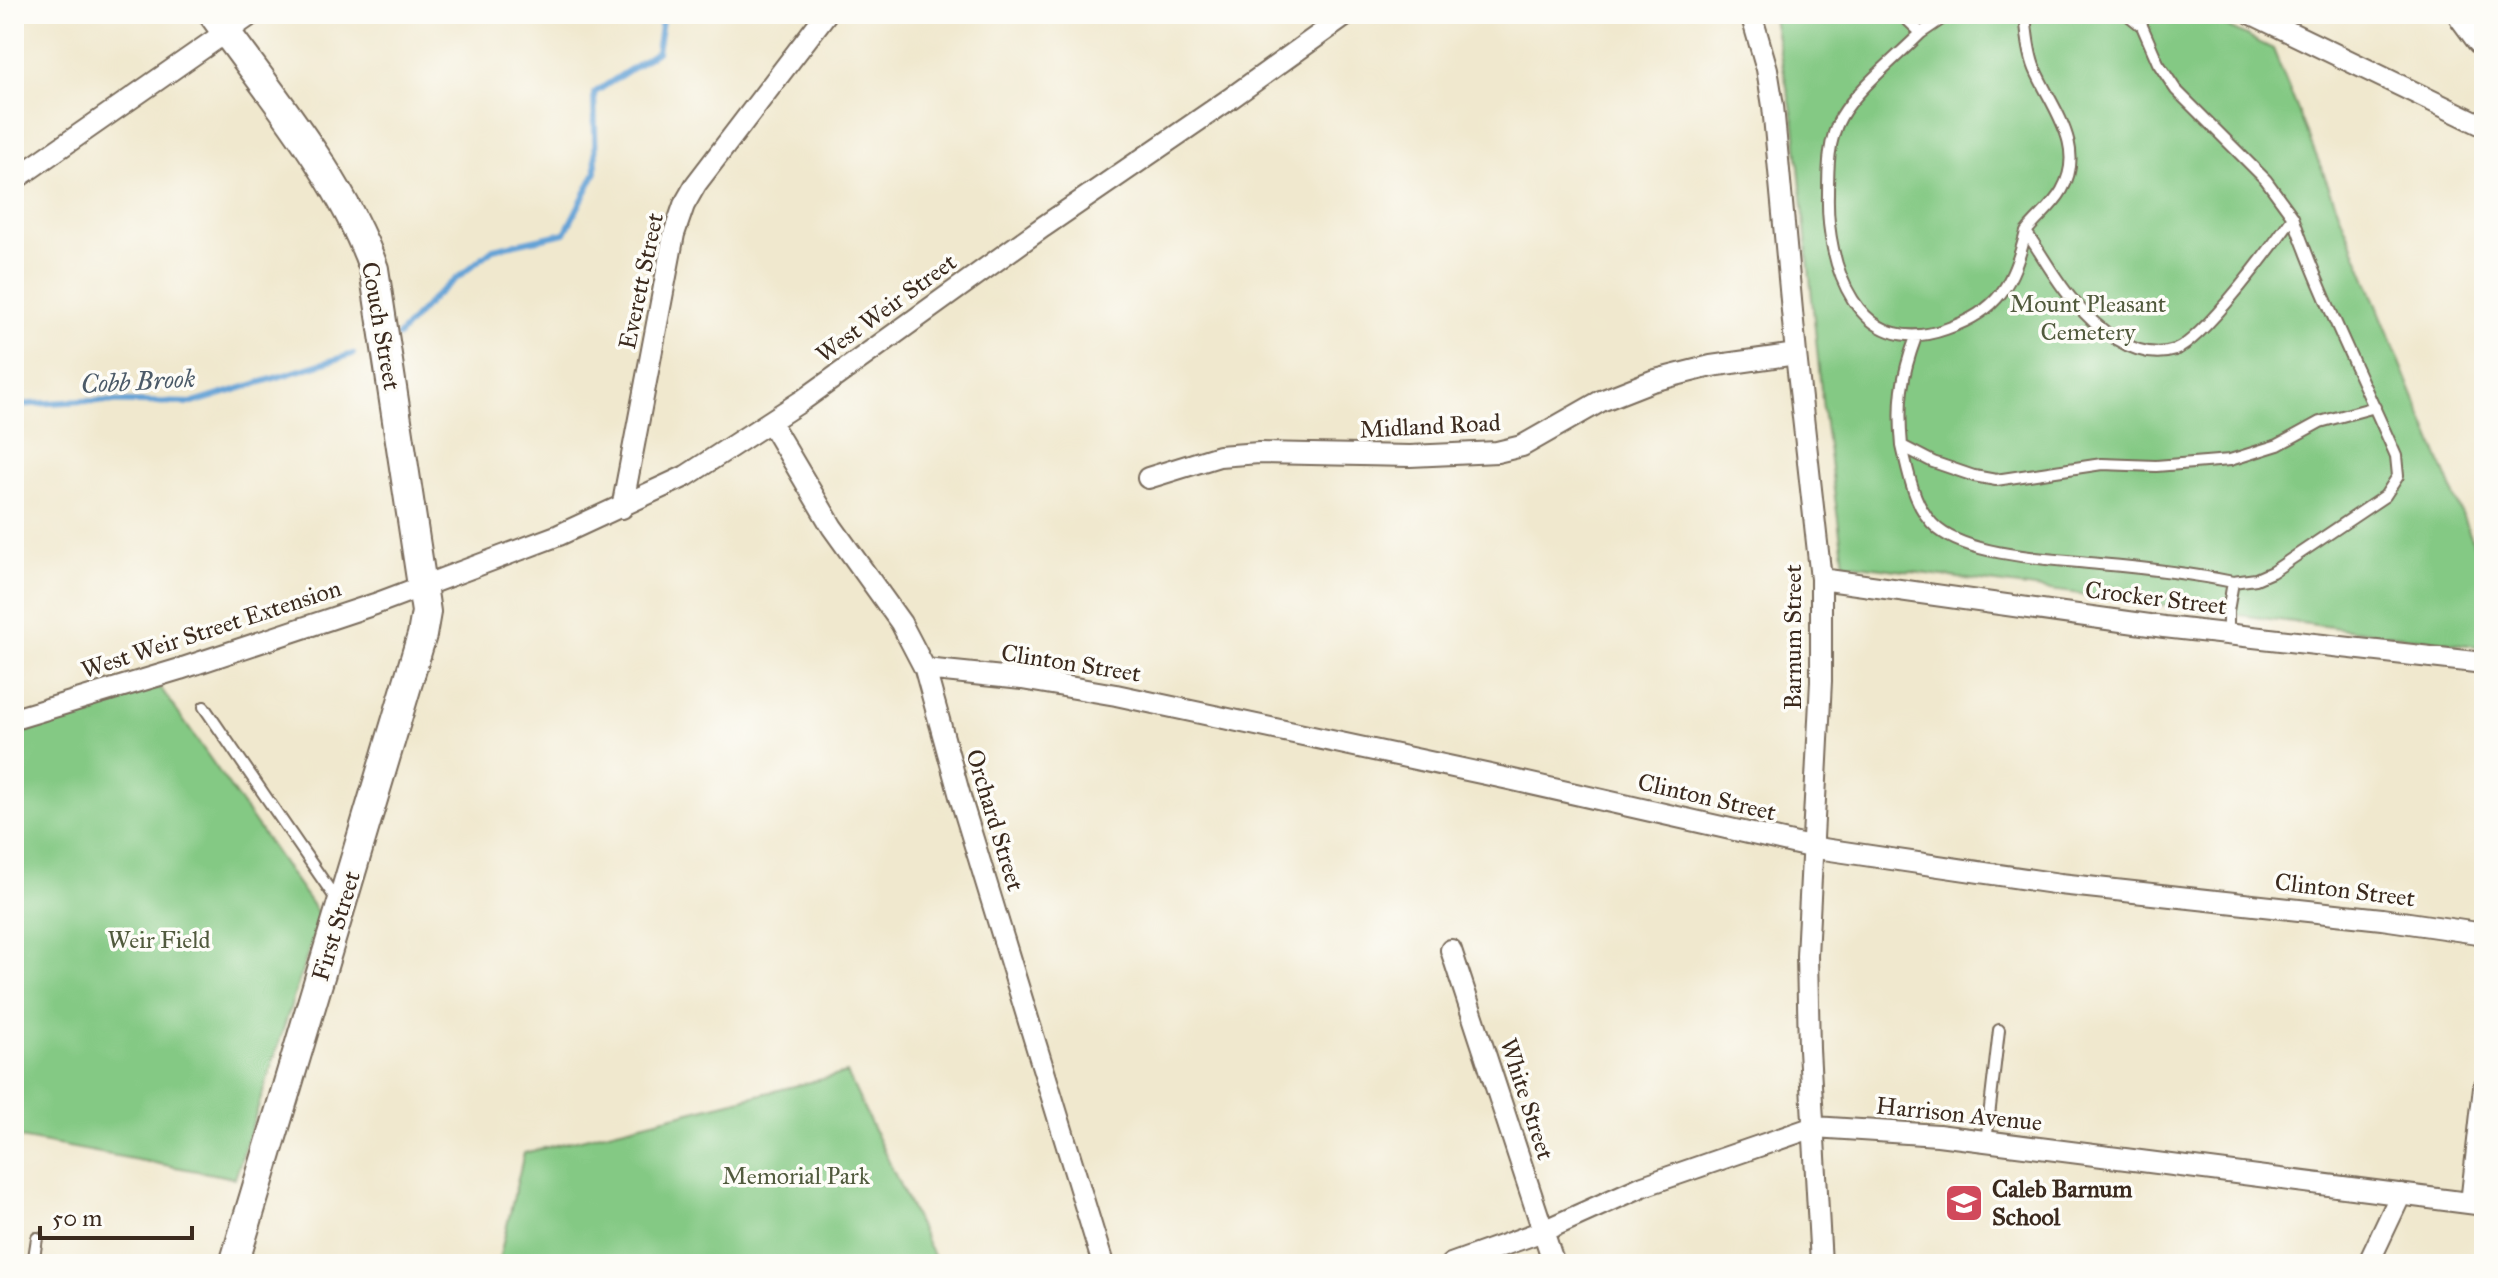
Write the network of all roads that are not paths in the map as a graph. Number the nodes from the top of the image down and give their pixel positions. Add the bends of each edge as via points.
1 (252, 14) edge
2 (826, 14) edge
3 (1348, 14) edge
4 (1751, 14) edge
5 (1901, 14) edge
6 (1949, 14) edge
7 (2025, 14) edge
8 (2127, 14) edge
9 (2252, 14) edge
10 (2467, 14) edge
11 (220, 23) edge
12 (1921, 33) junction
13 (2484, 37) edge
14 (2484, 126) edge
15 (14, 180) edge
16 (2293, 217) junction
17 (2026, 232) junction
18 (1916, 337) junction
19 (1796, 354) junction
20 (2375, 407) junction
21 (770, 422) junction
22 (1902, 446) junction
23 (1148, 478) dead end
24 (622, 508) junction
25 (1821, 579) junction
26 (2233, 582) junction
27 (422, 586) junction
28 (2228, 634) junction
29 (2484, 663) edge
30 (925, 669) junction
31 (204, 707) dead end
32 (14, 719) edge
33 (1810, 847) junction
34 (342, 907) junction
35 (2484, 934) edge
36 (1451, 950) dead end
37 (1999, 1030) dead end
38 (2484, 1087) edge
39 (1814, 1127) junction
40 (1986, 1142) junction
41 (2401, 1194) junction
42 (2478, 1204) edge
43 (1543, 1231) junction
44 (37, 1238) dead end
45 (33, 1264) edge
46 (234, 1264) edge
47 (1103, 1264) edge
48 (1451, 1264) edge
49 (1554, 1264) edge
50 (1821, 1264) edge
51 (2368, 1264) edge

1 - 11 street
2 - 24 street, Everett Street via 684,205
3 - 21 street, West Weir Street
4 - 19 street, Barnum Street via 1773,106
5 - 12 lane
6 - 12 lane
7 - 17 lane via 2035,68 2066,131 2070,157 2061,193
8 - 16 lane via 2142,26 2176,90 2266,180
9 - 14 street
10 - 13 highway
11 - 15 street
11 - 27 street, Couch Street via 333,184 374,269
12 - 18 lane via 1841,117 1832,143 1827,208 1831,248 1857,308 1896,335
16 - 17 lane via 2193,337 2183,346 2157,353 2134,350 2086,314
16 - 20 lane via 2313,274
17 - 18 lane via 2019,263 1995,303 1967,322
18 - 22 lane via 1899,395
19 - 23 street, Midland Road via 1652,381 1601,401 1522,446 1497,452 1246,454 1207,459
19 - 25 street, Barnum Street
20 - 22 lane via 2320,422 2278,445 2230,460 2102,464 1996,480 1933,462
20 - 26 lane via 2396,456 2394,486 2272,572
21 - 24 street, West Weir Street via 686,476
21 - 30 street, Orchard Street via 832,527 901,623
22 - 26 lane via 1920,507 1936,527 1961,542 2035,557
24 - 27 street, West Weir Street
25 - 28 street, Crocker Street
25 - 33 street, Barnum Street via 1821,681
26 - 28 lane
27 - 32 street, West Weir Street Extension
27 - 34 street, First Street via 422,635
28 - 29 street, Crocker Street
30 - 33 street, Clinton Street via 1116,695
30 - 47 street, Orchard Street
31 - 34 lane
33 - 35 street, Clinton Street via 2073,885
33 - 39 street, Barnum Street via 1807,970
34 - 46 street, First Street
36 - 43 street, White Street
37 - 40 lane
38 - 42 street
39 - 40 street, Harrison Avenue
39 - 43 street, Harrison Avenue via 1657,1181
39 - 50 street, Barnum Street
40 - 41 street, Harrison Avenue
41 - 42 street, Harrison Avenue
41 - 51 street
43 - 48 street, Harrison Avenue
43 - 49 street, White Street
44 - 45 lane

